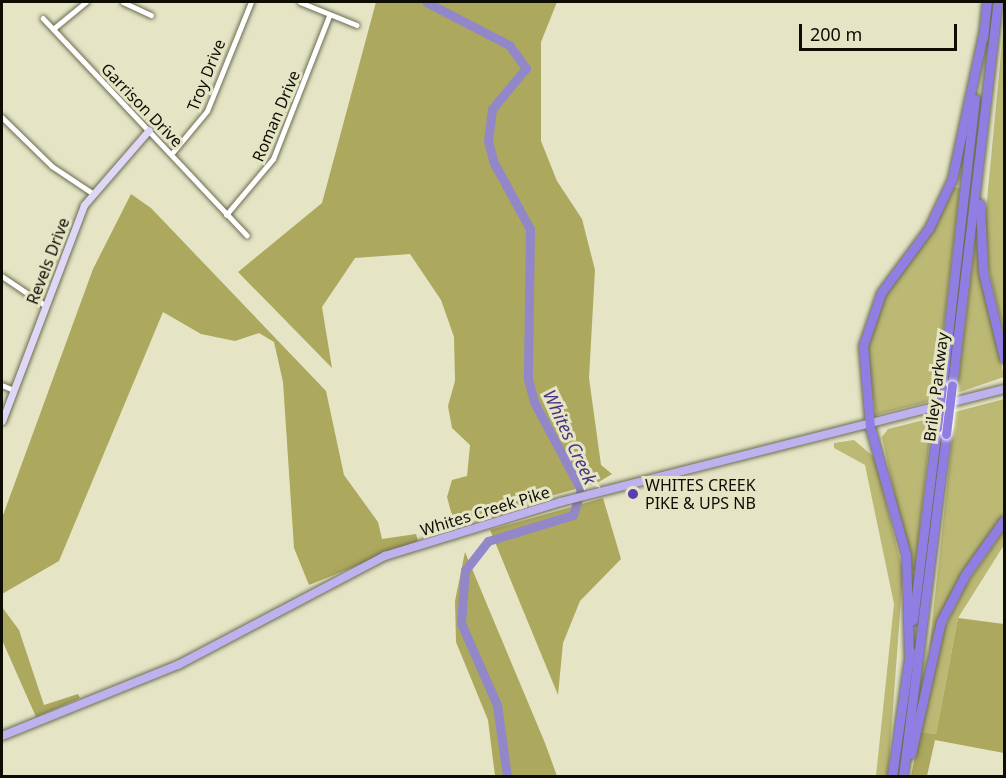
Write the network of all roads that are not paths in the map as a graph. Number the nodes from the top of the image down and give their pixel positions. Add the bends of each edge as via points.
1 (86, 2) edge
2 (123, 2) edge
3 (251, 2) edge
4 (300, 2) edge
5 (987, 2) edge
6 (998, 2) edge
7 (151, 15) dead end
8 (329, 16) junction
9 (43, 18) dead end
10 (357, 25) dead end
11 (53, 29) junction
12 (983, 34) junction
13 (2, 117) edge
14 (984, 125) junction
15 (149, 130) junction
16 (173, 152) junction
17 (91, 192) junction
18 (226, 215) junction
19 (247, 235) dead end
20 (2, 276) edge
21 (45, 305) junction
22 (1005, 358) edge
23 (2, 386) edge
24 (947, 386) junction
25 (1005, 389) edge
26 (14, 390) junction
27 (2, 421) edge
28 (870, 427) junction
29 (941, 431) junction
30 (1005, 520) edge
31 (909, 656) junction
32 (2, 736) edge
33 (892, 777) edge
34 (904, 777) edge

1 - 11 street
2 - 7 street
3 - 16 street, Troy Drive via 207,111
4 - 8 street
5 - 12 highway, Briley Parkway
6 - 14 highway, Briley Parkway
8 - 10 street
8 - 18 street, Roman Drive via 273,159
9 - 11 street, Garrison Drive
11 - 15 street, Garrison Drive
12 - 24 highway, Briley Parkway
12 - 28 highway via 952,179 938,211 881,292 867,326 862,361
13 - 17 street via 52,166
14 - 22 highway via 980,251
14 - 24 highway, Briley Parkway
15 - 16 street, Garrison Drive
15 - 17 street, Revels Drive
16 - 18 street, Garrison Drive via 191,180
17 - 21 street, Revels Drive
18 - 19 street, Garrison Drive
20 - 21 street
21 - 26 street, Revels Drive
23 - 26 street
24 - 29 highway, Briley Parkway, bridge
25 - 28 main road, Whites Creek Pike
26 - 27 street, Revels Drive
28 - 31 highway via 906,555
28 - 32 main road, Whites Creek Pike via 561,502 385,556 168,670
29 - 31 highway, Briley Parkway
29 - 34 highway, Briley Parkway
30 - 34 highway via 965,575 941,621
31 - 33 highway, Briley Parkway

